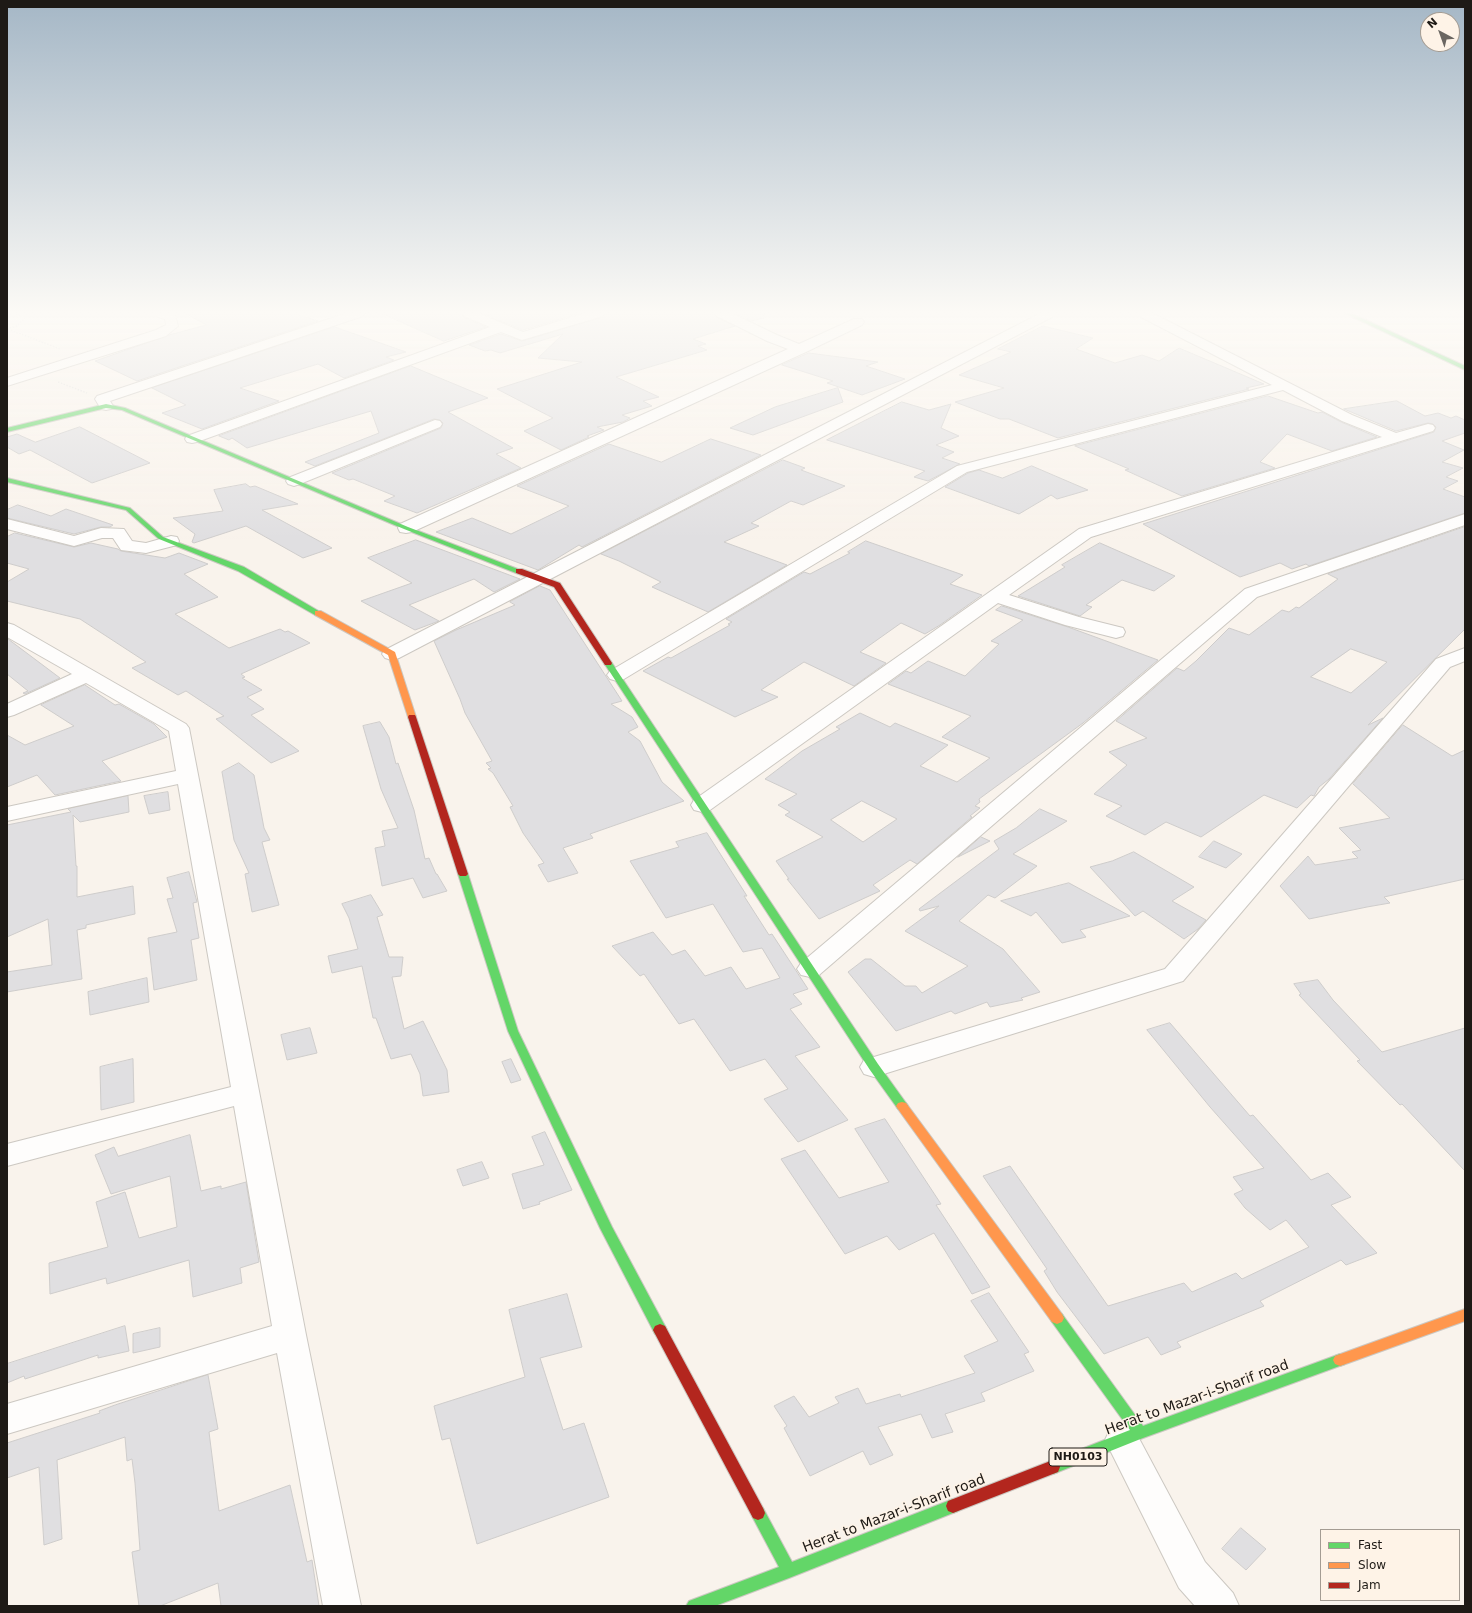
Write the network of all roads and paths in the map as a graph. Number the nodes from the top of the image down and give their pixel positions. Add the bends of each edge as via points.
1 (70, 388) edge
2 (146, 388) edge
3 (332, 388) edge
4 (714, 388) edge
5 (906, 388) edge
6 (1274, 388) edge
7 (1288, 388) edge
8 (104, 403) junction
9 (435, 424) dead end
10 (1428, 428) dead end
11 (7, 430) edge
12 (1396, 438) junction
13 (192, 439) junction
14 (7, 480) edge
15 (294, 481) junction
16 (1465, 519) edge
17 (7, 524) edge
18 (406, 528) junction
19 (171, 541) junction
20 (540, 579) junction
21 (996, 596) junction
22 (7, 629) edge
23 (1116, 632) dead end
24 (392, 654) junction
25 (1465, 654) edge
26 (87, 675) junction
27 (617, 675) junction
28 (7, 711) edge
29 (188, 774) junction
30 (702, 805) junction
31 (7, 814) edge
32 (810, 969) junction
33 (874, 1067) junction
34 (246, 1093) junction
35 (7, 1155) edge
36 (1465, 1315) edge
37 (290, 1334) junction
38 (7, 1419) edge
39 (1131, 1437) junction
40 (790, 1571) junction
41 (342, 1606) edge
42 (694, 1606) edge
43 (1220, 1606) edge

1 - 8 path
2 - 8 street
3 - 13 street
4 - 18 street
5 - 20 street
6 - 27 street via 962,469
7 - 12 street via 1347,418
8 - 11 main road
8 - 13 main road
9 - 15 street
10 - 12 street
12 - 21 street via 1085,533
13 - 15 main road
14 - 19 main road via 128,509 161,538
15 - 18 main road
16 - 32 street via 1250,593
17 - 19 street via 74,541 101,533 118,533 127,546 146,548
18 - 20 main road
19 - 24 main road via 241,569
20 - 24 street
20 - 27 main road via 557,585
21 - 23 street via 1072,621
21 - 30 street
22 - 26 street
24 - 40 main road via 513,1031 606,1228
25 - 33 street via 1442,663 1174,975
26 - 28 street
26 - 29 street via 179,728
27 - 30 main road
29 - 31 street
29 - 34 street
30 - 32 main road
32 - 33 main road
33 - 39 main road
34 - 35 street
34 - 37 street
36 - 39 main road, Herat to Mazar-i-Sharif road / NH0103
37 - 38 street
37 - 41 street
39 - 40 main road, Herat to Mazar-i-Sharif road / NH0103
39 - 43 street via 1192,1575
40 - 42 main road, Herat to Mazar-i-Sharif road / NH0103

